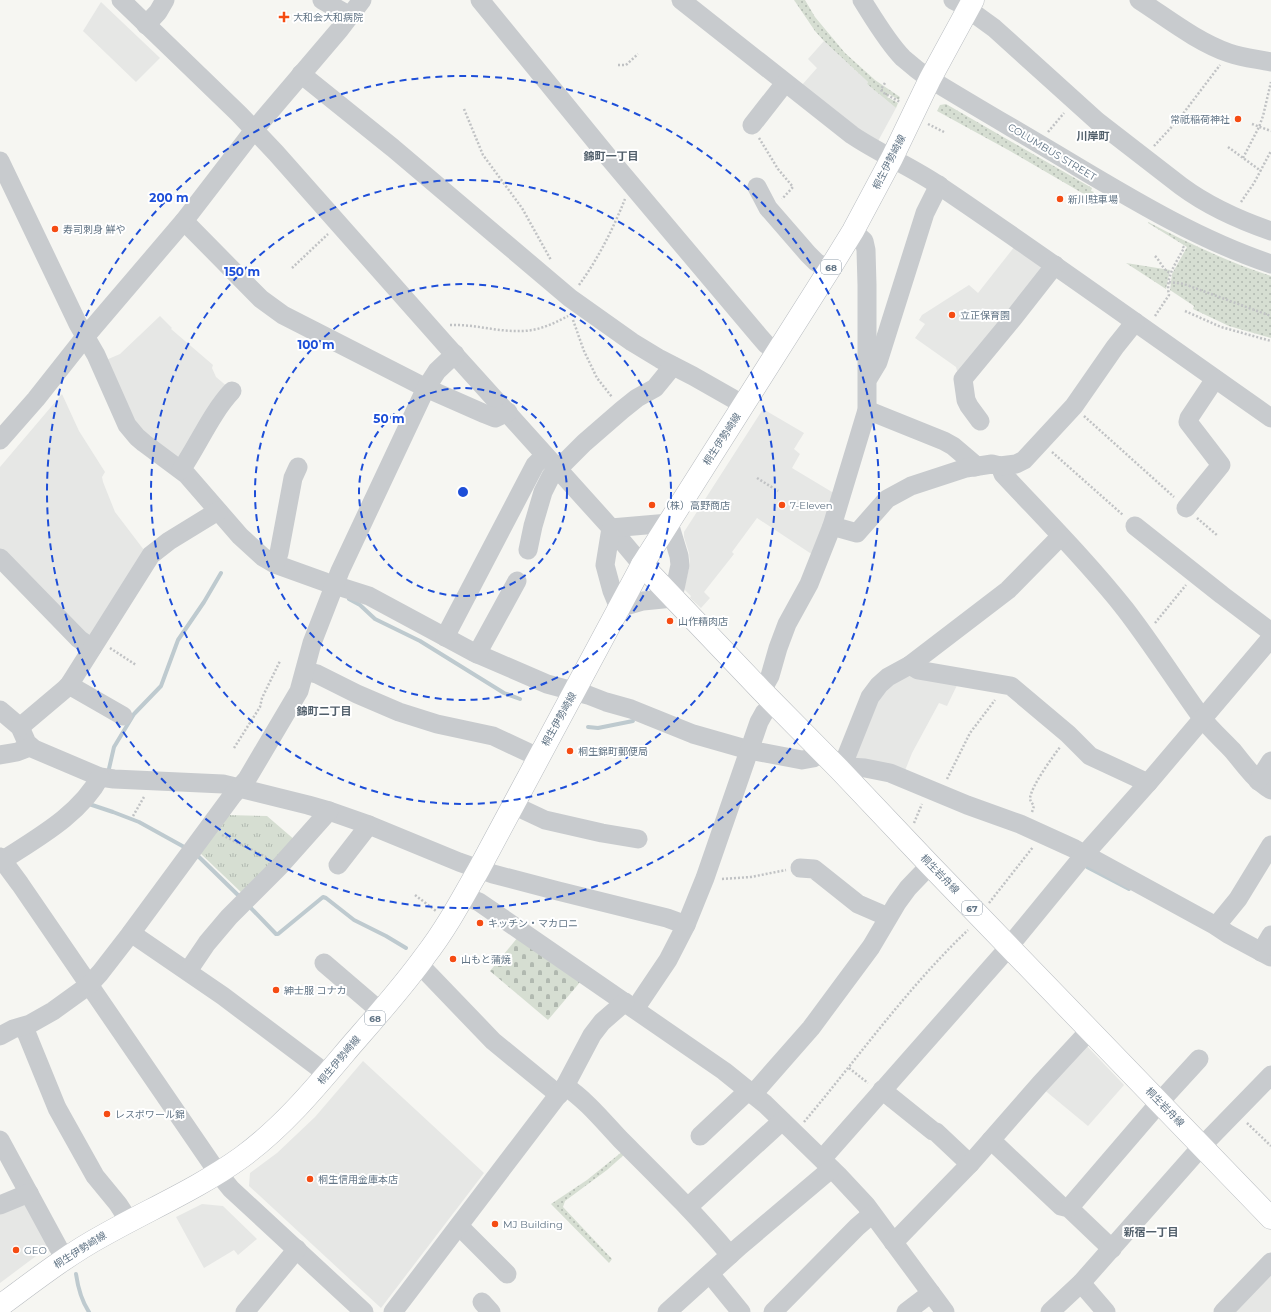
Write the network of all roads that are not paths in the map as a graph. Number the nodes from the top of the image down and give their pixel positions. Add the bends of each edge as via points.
1 (121, 0) edge
2 (165, 0) edge
3 (322, 0) edge
4 (362, 0) edge
5 (480, 0) edge
6 (681, 0) edge
7 (862, 0) edge
8 (1139, 0) edge
9 (965, 3) edge
10 (350, 16) junction
11 (146, 24) junction
12 (1270, 60) edge
13 (301, 74) junction
14 (930, 79) junction
15 (785, 83) junction
16 (752, 125) road end
17 (254, 130) junction
18 (892, 158) junction
19 (0, 161) edge
20 (939, 185) junction
21 (757, 187) dead end
22 (184, 221) junction
23 (1271, 230) edge
24 (853, 231) junction
25 (1271, 264) edge
26 (1055, 266) junction
27 (829, 270) junction
28 (1143, 322) junction
29 (86, 337) junction
30 (777, 352) junction
31 (455, 354) junction
32 (673, 366) junction
33 (1215, 379) junction
34 (867, 380) junction
35 (426, 388) junction
36 (232, 391) dead end
37 (744, 405) junction
38 (866, 410) junction
39 (508, 412) junction
40 (1271, 418) edge
41 (980, 420) dead end
42 (0, 440) edge
43 (545, 455) junction
44 (1000, 466) junction
45 (298, 467) dead end
46 (975, 467) junction
47 (558, 469) junction
48 (181, 470) junction
49 (1186, 508) road end
50 (218, 511) junction
51 (669, 522) junction
52 (832, 526) junction
53 (1135, 526) road end
54 (611, 528) junction
55 (1061, 536) junction
56 (528, 550) dead end
57 (0, 558) edge
58 (275, 564) junction
59 (642, 564) junction
60 (517, 581) dead end
61 (334, 585) junction
62 (674, 598) junction
63 (619, 608) junction
64 (1271, 632) edge
65 (446, 637) junction
66 (1271, 638) edge
67 (94, 644) junction
68 (477, 654) junction
69 (910, 665) junction
70 (305, 671) junction
71 (69, 684) junction
72 (574, 692) junction
73 (768, 696) junction
74 (0, 710) edge
75 (123, 716) dead end
76 (1202, 718) junction
77 (20, 727) junction
78 (30, 747) junction
79 (749, 750) junction
80 (822, 752) junction
81 (0, 755) edge
82 (538, 757) junction
83 (1271, 761) edge
84 (839, 769) junction
85 (100, 777) junction
86 (1148, 783) junction
87 (1264, 785) edge
88 (240, 788) junction
89 (513, 804) junction
90 (329, 810) junction
91 (369, 825) junction
92 (638, 839) dead end
93 (1271, 845) edge
94 (1084, 855) junction
95 (1, 860) edge
96 (930, 864) junction
97 (338, 865) dead end
98 (800, 868) road end
99 (479, 869) junction
100 (464, 896) junction
101 (888, 917) junction
102 (686, 926) junction
103 (1216, 926) junction
104 (131, 933) junction
105 (1271, 935) edge
106 (1009, 946) junction
107 (1266, 955) edge
108 (324, 963) dead end
109 (419, 964) junction
110 (188, 971) junction
111 (89, 985) junction
112 (630, 1006) junction
113 (380, 1011) junction
114 (24, 1026) junction
115 (1090, 1030) junction
116 (0, 1036) edge
117 (1199, 1059) dead end
118 (327, 1074) junction
119 (1271, 1075) edge
120 (878, 1089) junction
121 (562, 1090) junction
122 (751, 1092) junction
123 (1160, 1102) junction
124 (782, 1121) junction
125 (700, 1136) dead end
126 (0, 1140) edge
127 (991, 1140) junction
128 (1202, 1146) junction
129 (827, 1164) junction
130 (970, 1164) junction
131 (218, 1173) junction
132 (29, 1193) junction
133 (0, 1205) edge
134 (688, 1207) junction
135 (1069, 1208) junction
136 (872, 1214) junction
137 (1271, 1218) edge
138 (129, 1221) junction
139 (458, 1227) junction
140 (893, 1242) junction
141 (297, 1249) junction
142 (1112, 1249) junction
143 (730, 1255) junction
144 (66, 1258) junction
145 (1266, 1267) edge
146 (507, 1274) dead end
147 (710, 1274) junction
148 (1081, 1283) junction
149 (931, 1293) junction
150 (0, 1306) edge
151 (245, 1312) edge
152 (364, 1312) edge
153 (393, 1312) edge
154 (667, 1312) edge
155 (741, 1312) edge
156 (773, 1312) edge
157 (906, 1312) edge
158 (945, 1312) edge
159 (1050, 1312) edge
160 (1106, 1312) edge
161 (1223, 1312) edge

1 - 11 street
2 - 11 street
3 - 10 street
4 - 10 street
5 - 30 street via 759,336
6 - 15 street
7 - 14 street, COLUMBUS STREET via 902,57
8 - 12 street via 1200,39 1228,53
9 - 14 main road, 桐生伊勢崎線 / 68
9 - 23 street via 1098,122 1193,195 1236,210
10 - 13 street
11 - 17 street
13 - 17 street
13 - 32 street via 389,146 571,306
14 - 18 main road, 桐生伊勢崎線 / 68
14 - 25 street, COLUMBUS STREET via 1147,207 1214,241
15 - 16 street
15 - 18 street via 852,135
17 - 22 street
17 - 31 street
18 - 20 street
18 - 24 main road, 桐生伊勢崎線 / 68
19 - 29 street
20 - 26 street
20 - 34 street via 925,213 878,362
21 - 27 street via 768,208 808,254
22 - 29 street
22 - 35 street via 261,299 283,315
24 - 27 main road, 桐生伊勢崎線 / 68
24 - 34 street via 864,242 866,250
26 - 28 street
26 - 41 street via 963,380 966,400
27 - 30 main road, 桐生伊勢崎線 / 68
28 - 33 street
28 - 44 street via 1115,347 1074,406 1042,442 1024,460
29 - 42 street
29 - 48 street via 127,425 144,443
30 - 37 main road, 桐生伊勢崎線 / 68
31 - 35 street via 437,371
31 - 39 street
32 - 37 street
32 - 47 street via 655,388 636,398
33 - 40 street
33 - 49 street via 1188,418 1188,422 1221,465
34 - 38 street
35 - 39 street via 495,418
35 - 61 street
36 - 48 street
37 - 51 main road, 桐生伊勢崎線 / 68
38 - 46 street via 944,441
38 - 52 street
39 - 43 street
43 - 47 street
43 - 65 street via 535,465
44 - 46 street via 992,464
44 - 55 street via 1002,474
45 - 58 street via 293,478
46 - 52 street via 925,480 893,495 857,533
47 - 54 street
47 - 56 street via 550,476 542,492
48 - 50 street
50 - 58 street via 240,536 263,557
50 - 67 street via 151,555
51 - 54 street
51 - 59 main road, 桐生伊勢崎線 / 68
51 - 62 street via 680,566
52 - 73 street via 809,584 787,624 765,684
53 - 64 street
54 - 59 street
54 - 63 street via 605,565
55 - 69 street via 1008,590
55 - 76 street via 1104,583
57 - 67 street via 79,639
58 - 61 street
59 - 62 main road, 桐生岩舟線 / 67
59 - 63 main road, 桐生伊勢崎線 / 68
60 - 68 street
61 - 65 street via 369,596
61 - 70 street via 312,643
62 - 63 street via 643,601
62 - 73 main road, 桐生岩舟線 / 67
63 - 72 main road, 桐生伊勢崎線 / 68
65 - 68 street
66 - 76 street
67 - 71 street
68 - 72 street via 547,684
69 - 84 street via 888,677 870,697
69 - 86 street via 918,670 1011,686 1090,756
70 - 82 street via 317,674 399,712 437,724 493,736
70 - 88 street via 299,691
71 - 75 street
71 - 77 street
72 - 79 street via 693,734
72 - 82 main road, 桐生伊勢崎線 / 68
73 - 79 street
73 - 80 main road, 桐生岩舟線 / 67
74 - 77 street
76 - 86 street
76 - 87 street via 1251,774
77 - 78 street
78 - 81 street
78 - 85 street
79 - 80 street via 802,760 813,758
79 - 102 street
80 - 84 main road, 桐生岩舟線 / 67
82 - 89 main road, 桐生伊勢崎線 / 68
83 - 87 street
84 - 94 street via 865,768 898,775 1031,835 1045,835
84 - 96 main road, 桐生岩舟線 / 67
85 - 88 street via 211,783
85 - 95 street via 77,808 52,828
86 - 94 street
88 - 90 street
88 - 104 street
89 - 92 street via 545,820
89 - 99 main road, 桐生伊勢崎線 / 68
90 - 91 street
90 - 110 street via 280,866 229,917
91 - 97 street
91 - 99 street
93 - 103 street via 1238,899
94 - 103 street
94 - 106 street
95 - 111 street
96 - 101 street
96 - 106 main road, 桐生岩舟線 / 67
98 - 101 street via 814,869 858,904
99 - 100 main road, 桐生伊勢崎線 / 68
99 - 102 street via 667,918
100 - 109 main road, 桐生伊勢崎線 / 68
100 - 112 street via 480,902
101 - 122 street via 871,947 811,1028
102 - 112 street via 668,960
103 - 107 street
104 - 110 street
104 - 111 street
105 - 107 street
106 - 115 main road, 桐生岩舟線 / 67
106 - 120 street
108 - 113 street
109 - 113 main road, 桐生伊勢崎線 / 68
109 - 121 street via 493,1041
110 - 118 street
111 - 114 street via 53,1011
111 - 131 street
112 - 121 street via 602,1022 592,1035
112 - 122 street
113 - 118 main road, 桐生伊勢崎線 / 68
114 - 116 street
114 - 138 street via 57,1108 95,1176
115 - 123 main road, 桐生岩舟線 / 67
115 - 127 street
117 - 123 street
118 - 131 main road, 桐生伊勢崎線 / 68 via 271,1134
119 - 128 street
120 - 129 street
120 - 130 street via 936,1132
121 - 134 street via 572,1091
121 - 139 street
122 - 124 street
122 - 125 street
123 - 128 main road, 桐生岩舟線 / 67
123 - 135 street
124 - 129 street
124 - 134 street
126 - 132 street
127 - 130 street
127 - 135 street via 1061,1206
128 - 137 main road, 桐生岩舟線 / 67
128 - 142 street
129 - 136 street
129 - 143 street
130 - 140 street
131 - 138 main road, 桐生伊勢崎線 / 68
131 - 141 street via 231,1189
132 - 133 street
132 - 144 street
134 - 143 street
135 - 142 street
136 - 140 street
136 - 156 street
138 - 144 main road, 桐生伊勢崎線 / 68
139 - 146 street
139 - 153 street
140 - 149 street
141 - 151 street
141 - 152 street
142 - 148 street
143 - 147 street
144 - 150 main road, 桐生伊勢崎線 / 68
145 - 161 street
147 - 154 street
147 - 155 street
148 - 159 street
148 - 160 street
149 - 157 street
149 - 158 street

